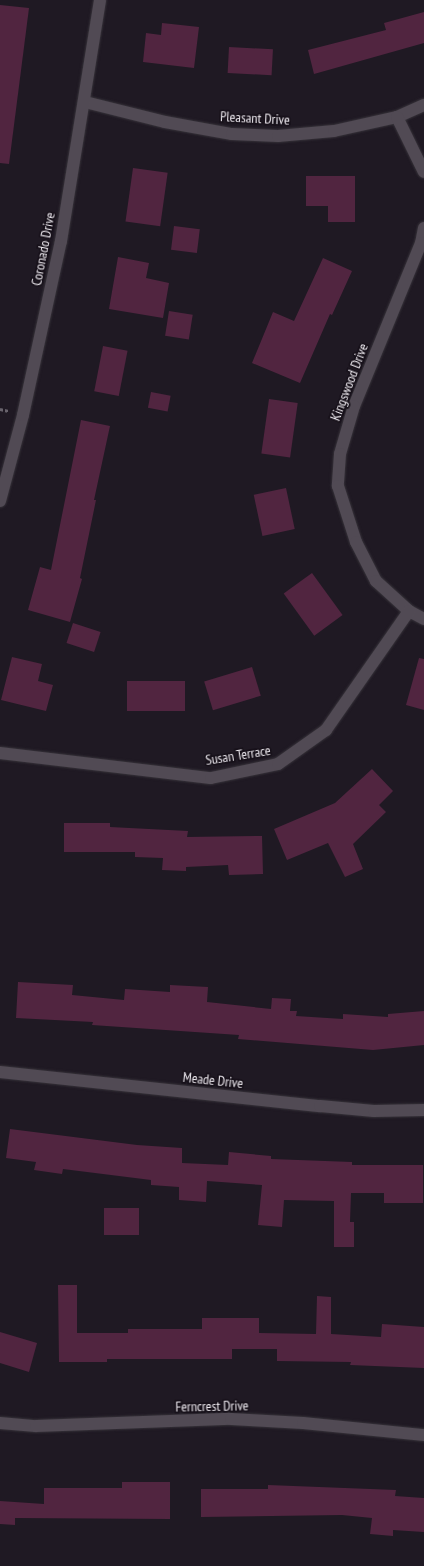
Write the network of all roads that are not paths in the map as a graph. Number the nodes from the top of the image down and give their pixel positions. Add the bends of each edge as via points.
1 (100, 0) edge
2 (85, 102) junction
3 (424, 105) edge
4 (397, 117) junction
5 (424, 172) edge
6 (424, 228) edge
7 (0, 501) edge
8 (409, 611) junction
9 (424, 618) edge
10 (0, 753) edge
11 (0, 1072) edge
12 (424, 1110) edge
13 (0, 1424) edge
14 (424, 1435) edge

1 - 2 street, Coronado Drive
2 - 4 street, Pleasant Drive via 165,122 232,134 278,136 334,131
2 - 7 street, Coronado Drive via 61,241 23,415
3 - 4 street, Pleasant Drive
4 - 5 street
6 - 8 street, Kingswood Drive via 421,243 354,406 340,454 338,486 356,542 376,580
8 - 9 street, Kingswood Drive
8 - 10 street, Susan Terrace via 326,730 278,764 211,778
11 - 12 street, Meade Drive via 374,1111
13 - 14 street, Ferncrest Drive via 36,1426 231,1419 303,1422

